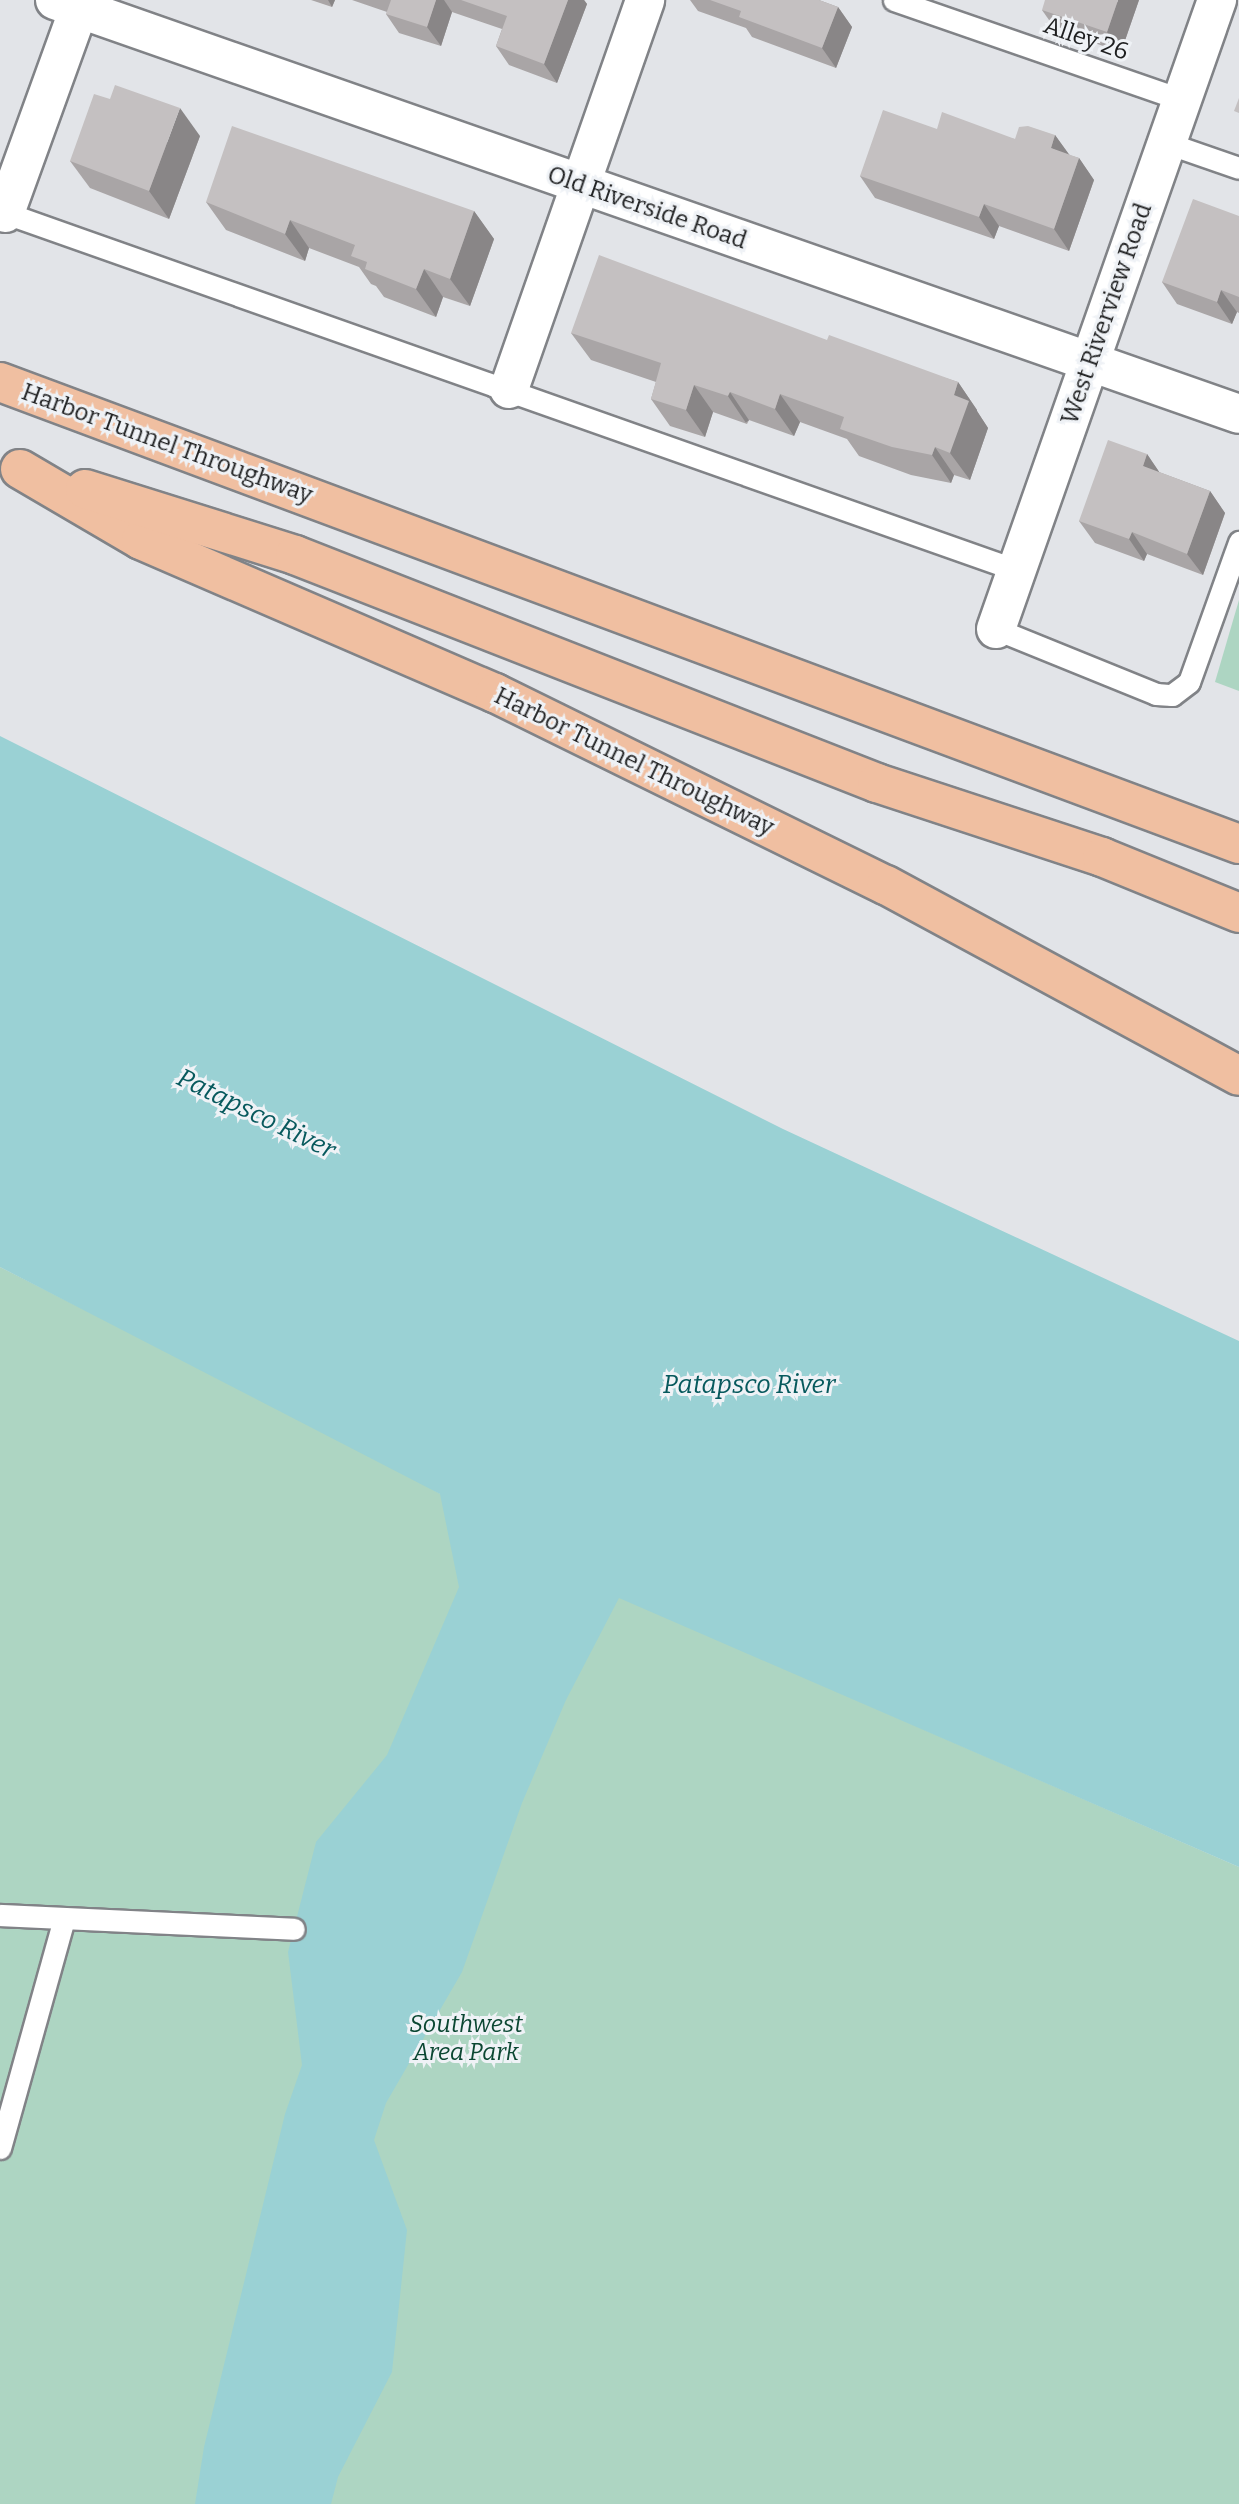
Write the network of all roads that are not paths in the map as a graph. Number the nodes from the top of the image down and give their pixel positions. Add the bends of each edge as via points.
1 (645, 0) edge
2 (894, 0) edge
3 (1217, 0) edge
4 (72, 3) edge
5 (925, 5) edge
6 (1182, 100) junction
7 (1167, 143) junction
8 (1239, 168) edge
9 (581, 185) junction
10 (3, 212) edge
11 (1090, 362) junction
12 (0, 382) edge
13 (509, 388) junction
14 (1239, 414) edge
15 (10, 465) edge
16 (1239, 542) edge
17 (1016, 570) junction
18 (996, 629) joint
19 (1239, 844) edge
20 (1239, 914) edge
21 (1239, 1076) edge
22 (0, 1915) edge
23 (64, 1919) junction
24 (294, 1929) dead end
25 (0, 2148) edge

1 - 9 street
2 - 5 lane, Alley 26
3 - 6 street, West Riverview Road
4 - 9 street, Old Riverside Road
4 - 10 street
5 - 6 lane, Alley 26
6 - 7 street, West Riverview Road
7 - 8 lane
7 - 11 street, West Riverview Road
9 - 11 street, Old Riverside Road
9 - 13 street
10 - 13 lane
11 - 14 street, Old Riverside Road
11 - 17 street, West Riverview Road
12 - 19 highway, Harbor Tunnel Throughway
13 - 17 lane
15 - 20 highway, Harbor Tunnel Throughway via 295,555 877,783 1102,857
15 - 21 highway, Harbor Tunnel Throughway via 141,540 495,693 886,885
16 - 18 lane via 1189,682 1172,695 1156,694
17 - 18 street, West Riverview Road
22 - 23 lane
23 - 24 lane
23 - 25 lane

